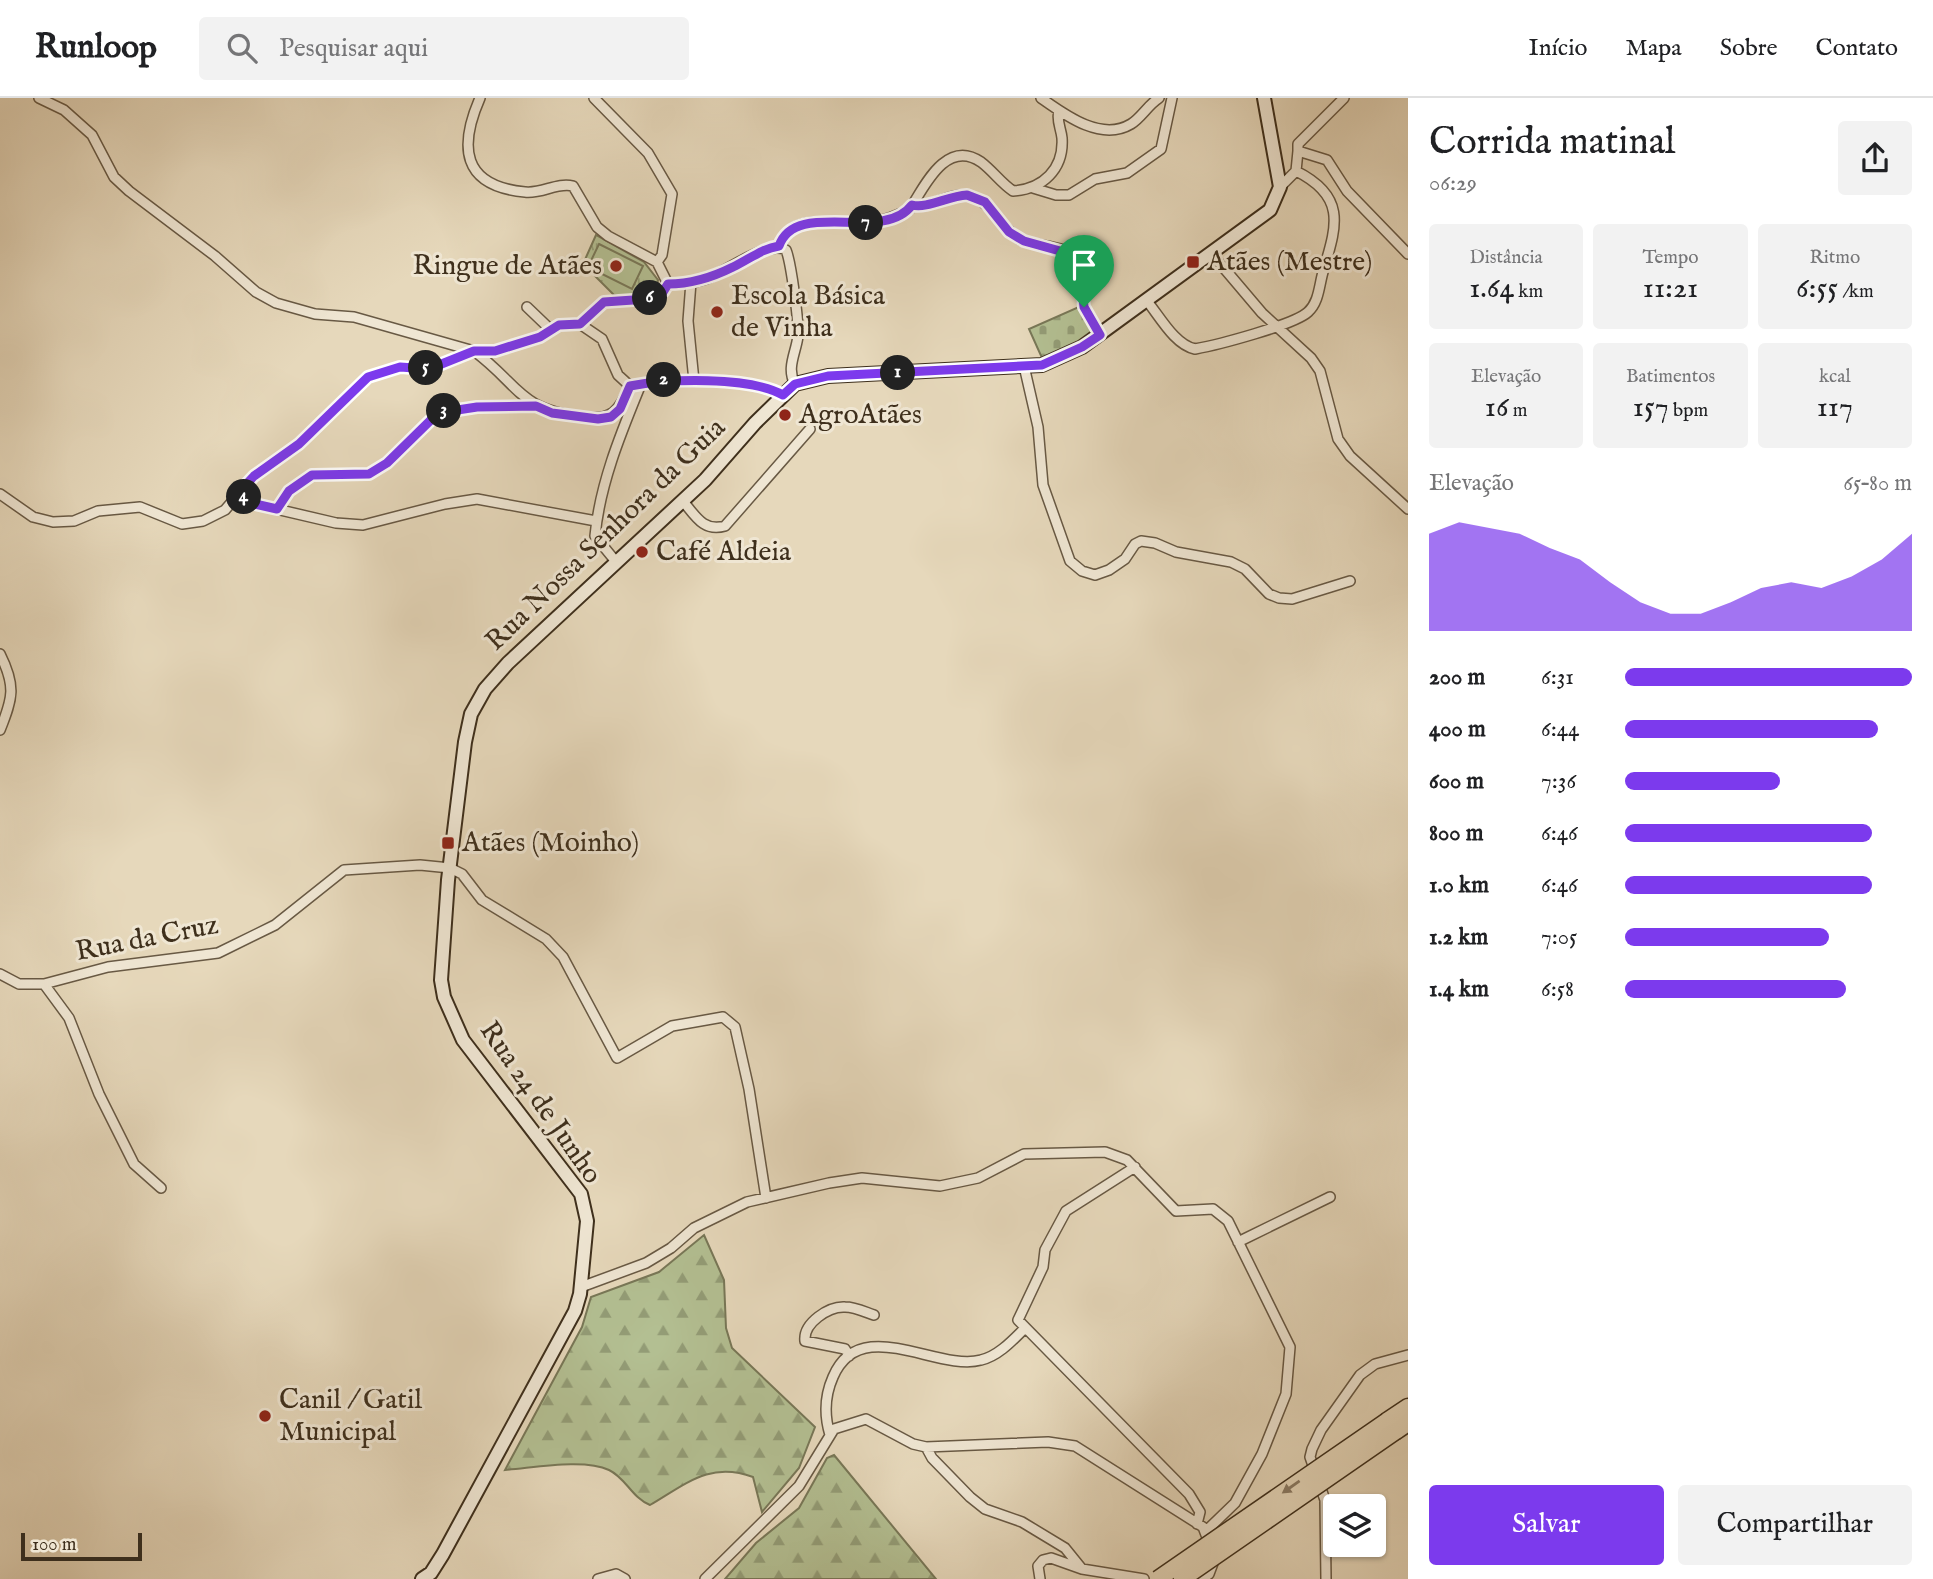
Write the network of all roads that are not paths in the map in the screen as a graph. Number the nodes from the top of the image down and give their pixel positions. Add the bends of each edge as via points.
1 (40, 98) edge
2 (480, 98) edge
3 (594, 98) edge
4 (1043, 98) edge
5 (1159, 98) edge
6 (1172, 98) edge
7 (1264, 98) edge
8 (1344, 98) edge
9 (1059, 111) junction
10 (1298, 151) junction
11 (1296, 171) junction
12 (1280, 187) junction
13 (1033, 188) junction
14 (912, 205) junction
15 (779, 246) junction
16 (1212, 254) junction
17 (1408, 254) edge
18 (657, 262) junction
19 (691, 282) junction
20 (668, 284) junction
21 (1147, 302) junction
22 (527, 307) dead end
23 (580, 324) junction
24 (1275, 325) junction
25 (551, 330) junction
26 (1100, 335) junction
27 (474, 351) junction
28 (1024, 366) junction
29 (694, 380) junction
30 (641, 384) junction
31 (795, 384) junction
32 (630, 386) junction
33 (783, 395) junction
34 (536, 406) junction
35 (810, 429) dead end
36 (238, 493) junction
37 (0, 494) edge
38 (683, 501) junction
39 (277, 509) junction
40 (1408, 509) edge
41 (596, 521) junction
42 (617, 563) junction
43 (1350, 582) dead end
44 (0, 654) edge
45 (0, 730) edge
46 (450, 868) junction
47 (0, 974) edge
48 (44, 984) junction
49 (1135, 1167) junction
50 (161, 1188) dead end
51 (1330, 1197) dead end
52 (766, 1198) junction
53 (1238, 1242) junction
54 (581, 1287) junction
55 (874, 1315) dead end
56 (1024, 1329) junction
57 (1408, 1355) edge
58 (849, 1356) junction
59 (1408, 1407) edge
60 (1397, 1425) edge
61 (830, 1435) junction
62 (926, 1447) junction
63 (1197, 1524) junction
64 (1205, 1532) junction
65 (1082, 1570) junction
66 (422, 1579) edge
67 (598, 1579) edge
68 (625, 1579) edge
69 (705, 1579) edge
70 (1040, 1579) edge
71 (1144, 1579) edge
72 (1158, 1579) edge
73 (1182, 1579) edge
74 (1202, 1579) edge
75 (1326, 1579) edge

1 - 27 street via 64,110 92,135 114,177 129,191 256,292 315,314 366,320
2 - 18 street via 468,128 466,152 485,177 525,192 573,186 597,227
3 - 18 street via 648,153 672,194
4 - 9 street
5 - 9 street via 1134,123 1118,130 1080,124
6 - 13 street via 1161,149 1127,173 1095,179 1069,195
7 - 12 main road
8 - 10 street via 1298,144
9 - 13 street via 1062,157 1055,171
10 - 11 street
10 - 17 street via 1327,160 1347,191
11 - 12 street
11 - 24 street via 1330,202 1336,226 1316,302 1298,320
12 - 16 main road, Rua Nossa Senhora da Guia via 1270,210
13 - 14 street via 1013,191 978,160 964,156 947,160 929,174
14 - 15 street via 872,223 799,225 787,231
14 - 26 street via 921,207 949,196 967,195 985,202 1009,232 1024,241 1071,254 1079,263 1084,307
15 - 19 street
15 - 31 street via 791,261 797,324 791,364
16 - 21 main road, Rua Nossa Senhora da Guia
16 - 24 street
18 - 20 street
19 - 20 street
19 - 29 street via 688,321
20 - 23 street via 648,299 604,302
21 - 24 street via 1186,347 1205,347
21 - 26 main road, Rua Nossa Senhora da Guia
22 - 25 street
23 - 25 street
23 - 32 street via 602,339 618,375
24 - 40 street via 1320,371 1331,423 1350,456
25 - 27 street via 495,351
26 - 28 main road, Rua Nossa Senhora da Guia via 1060,359
27 - 34 street
27 - 36 street via 429,369 400,367 368,377 299,444
28 - 31 main road, Rua Nossa Senhora da Guia via 828,376
28 - 43 street via 1038,427 1042,485 1070,561 1082,571 1095,575 1109,570 1141,541 1231,562 1279,598 1292,599
29 - 30 street
29 - 33 street via 766,387
30 - 32 street
30 - 41 street via 612,457
31 - 33 main road, Rua Nossa Senhora da Guia
32 - 34 street via 611,417 552,413
33 - 38 main road, Rua Nossa Senhora da Guia
34 - 39 street via 438,413 387,463 369,474 312,475 289,491
35 - 38 street via 725,526 713,530 705,526
36 - 37 street via 225,510 203,521 182,524 140,507 53,522 33,517
36 - 39 street via 255,504
38 - 42 main road, Rua Nossa Senhora da Guia
39 - 41 street via 363,525 477,499
41 - 42 street via 595,536
42 - 46 main road, Rua Nossa Senhora da Guia via 508,663 471,714
44 - 45 street via 13,700
46 - 48 street, Rua da Cruz via 420,865 344,870 275,925 218,953 108,967
46 - 52 street via 462,874 482,900 546,939 563,957 617,1058 672,1026 723,1017 736,1027
46 - 54 main road, Rua 24 de Junho via 441,961 444,998 463,1040 581,1194 587,1221
47 - 48 street, Rua da Cruz via 19,984
48 - 50 street via 69,1018 99,1094 134,1164
49 - 52 street via 1105,1152 1024,1154 978,1178 940,1186 862,1178
49 - 53 street via 1176,1211 1220,1213
49 - 56 street via 1066,1211 1021,1310 1018,1320
51 - 53 street
52 - 54 street via 747,1202 694,1228 646,1263
53 - 64 street via 1290,1347 1286,1394 1236,1503
54 - 66 main road, Rua 24 de Junho via 565,1334 443,1554
55 - 58 street via 843,1306 819,1315 808,1328 805,1341 845,1349
56 - 58 street via 982,1360 963,1362 894,1347 870,1347
56 - 63 street via 1189,1494 1200,1512
57 - 75 street via 1375,1364 1360,1376 1312,1449 1310,1457 1325,1500
58 - 61 street via 837,1367 828,1388
59 - 60 highway
60 -> 72 highway, bridge
60 - 73 highway, bridge
61 - 62 street via 844,1424 866,1419
61 - 69 street via 799,1486
62 - 63 street via 1075,1446
62 - 65 street via 985,1509 1022,1522 1065,1548
63 - 64 street
64 - 74 street via 1215,1557
65 - 70 street via 1051,1558 1038,1566
65 - 71 street
67 - 68 street via 616,1574

